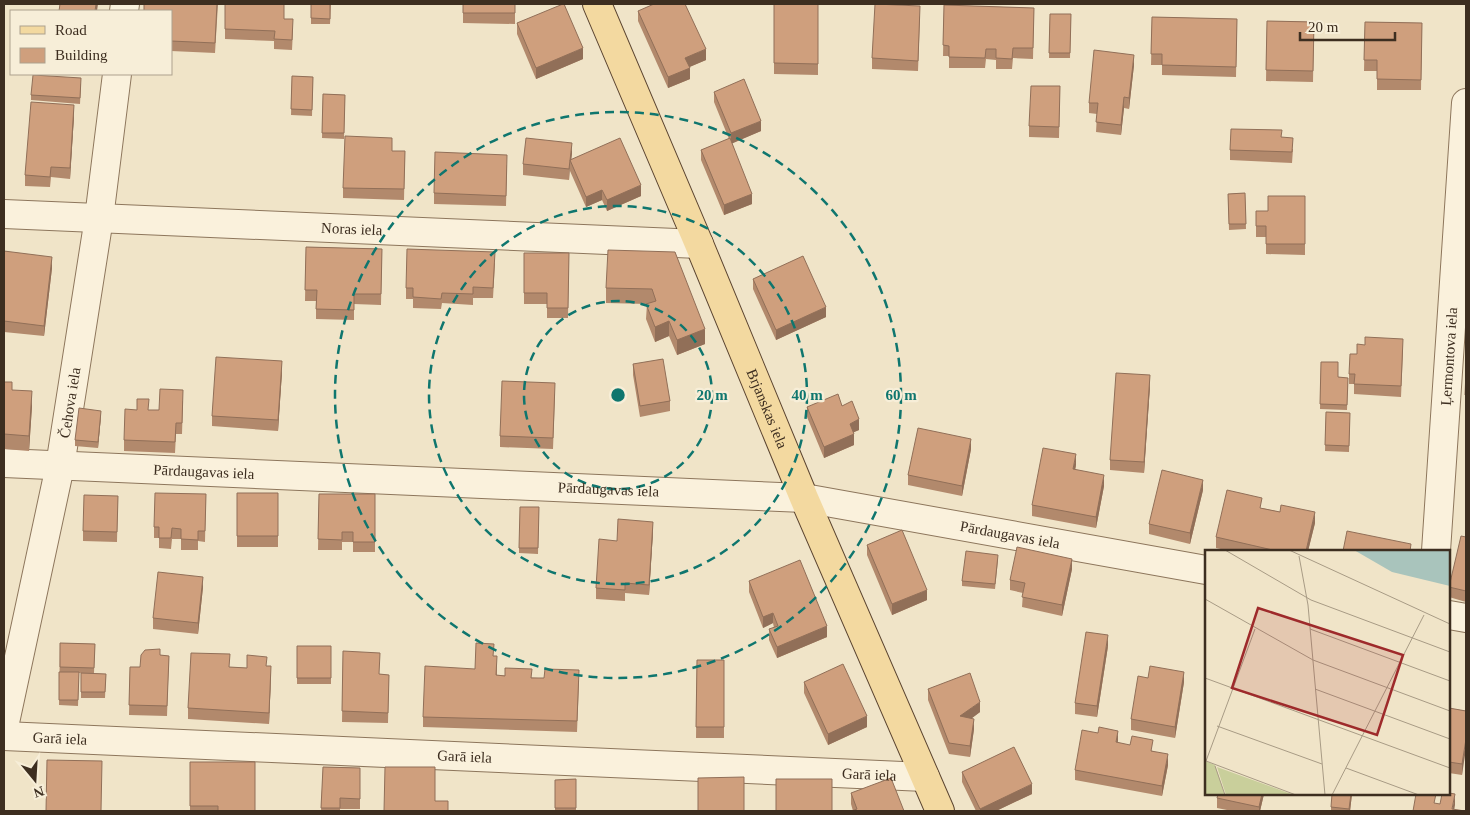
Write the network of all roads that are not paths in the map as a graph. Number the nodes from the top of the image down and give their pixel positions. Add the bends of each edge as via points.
1 (597, 4) edge
2 (116, 75) edge
3 (1466, 102) edge
4 (4, 214) edge
5 (99, 218) junction
6 (699, 244) junction
7 (4, 464) edge
8 (60, 466) junction
9 (804, 498) junction
10 (1436, 550) edge
11 (1205, 570) edge
12 (1450, 614) edge
13 (1466, 618) edge
14 (4, 727) edge
15 (4, 736) edge
16 (925, 777) junction
17 (940, 811) edge

1 - 6 main road, Brjanskas iela
2 - 5 street, Čehova iela
3 - 10 street, Ļermontova iela
4 - 5 street, Noras iela
5 - 6 street, Noras iela
5 - 8 street, Čehova iela
6 - 9 main road, Brjanskas iela
7 - 8 street, Pārdaugavas iela
8 - 9 street, Pārdaugavas iela
8 - 14 street, Čehova iela
9 - 11 street, Pārdaugavas iela
9 - 16 main road, Brjanskas iela
12 - 13 street
15 - 16 street, Garā iela
16 - 17 main road, Brjanskas iela

